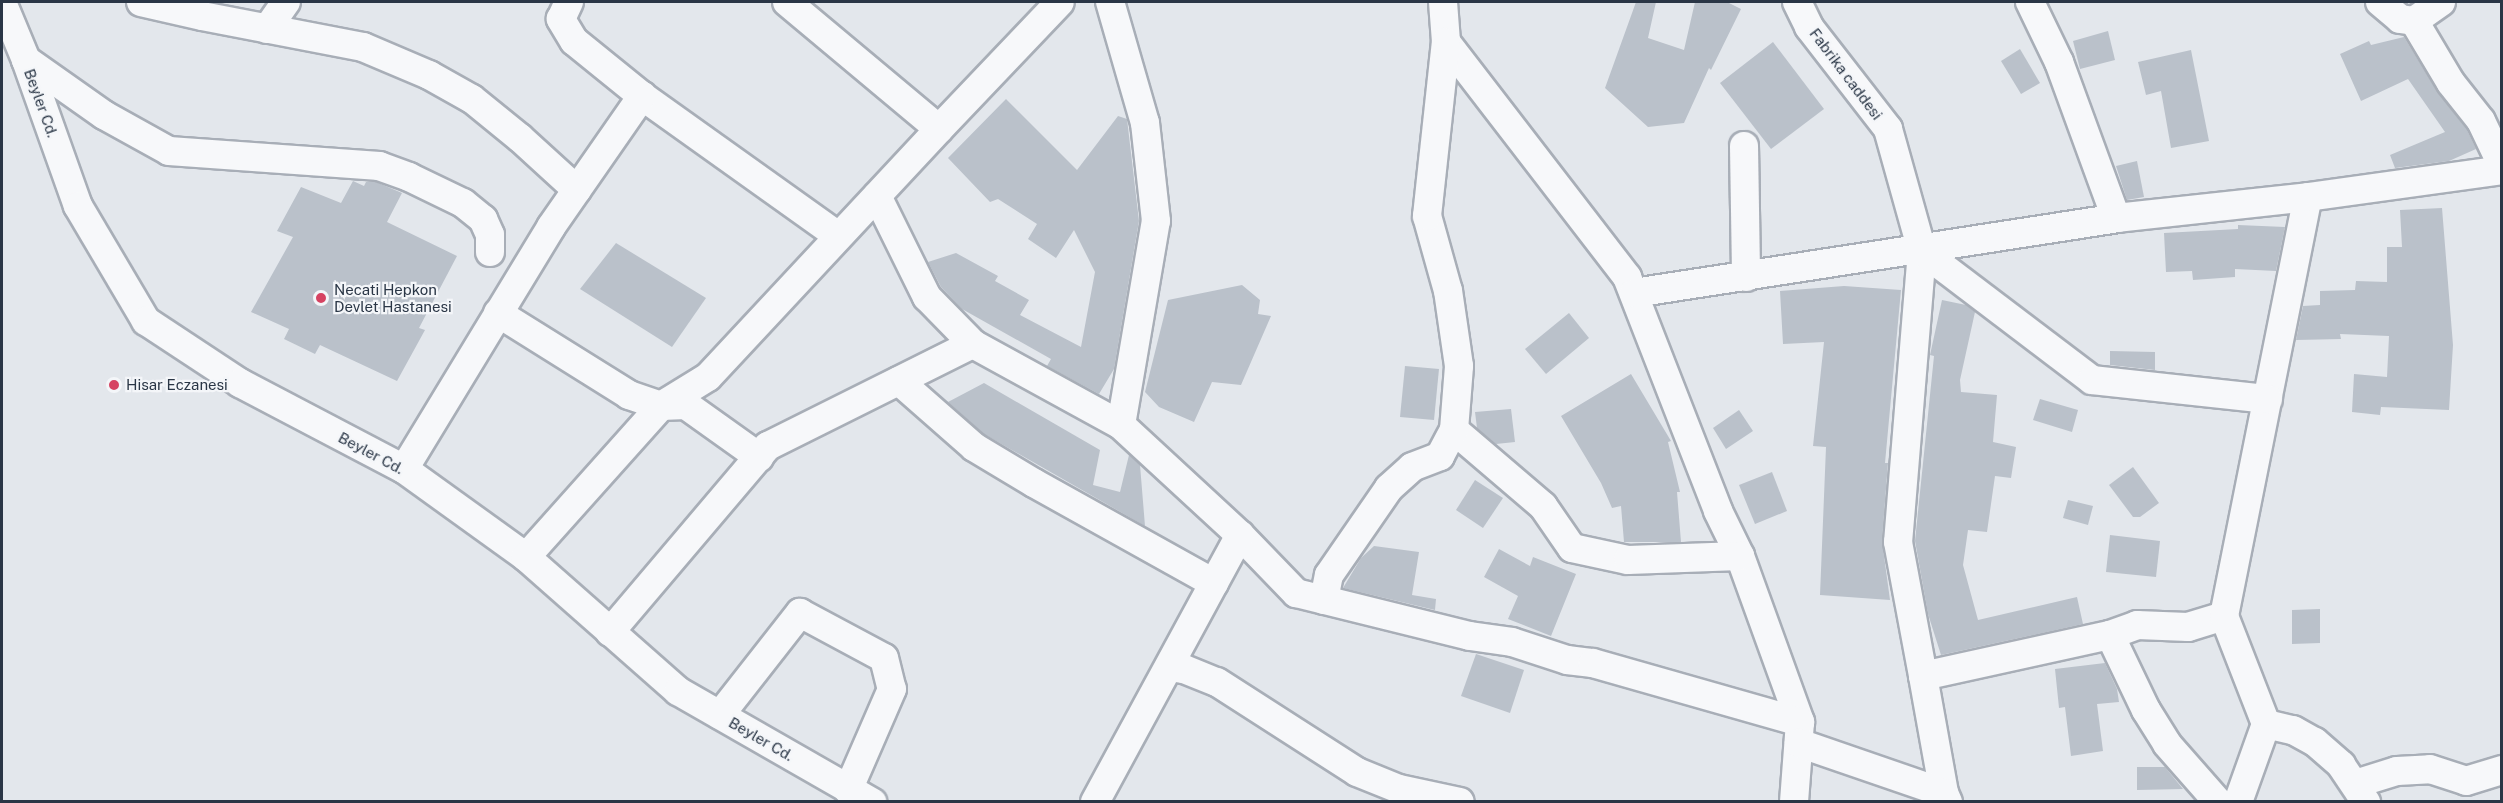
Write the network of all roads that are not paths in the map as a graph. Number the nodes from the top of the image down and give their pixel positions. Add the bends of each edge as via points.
1 (2, 2) edge
2 (141, 2) edge
3 (286, 2) edge
4 (569, 2) edge
5 (787, 2) edge
6 (1060, 2) edge
7 (1110, 2) edge
8 (1443, 2) edge
9 (1797, 2) edge
10 (2030, 2) edge
11 (2380, 2) edge
12 (2441, 2) edge
13 (2414, 21) junction
14 (267, 28) junction
15 (1446, 42) junction
16 (26, 60) junction
17 (642, 96) junction
18 (939, 129) junction
19 (1744, 146) dead end
20 (2502, 165) edge
21 (2502, 170) edge
22 (577, 190) junction
23 (877, 196) junction
24 (2308, 197) junction
25 (2116, 218) junction
26 (838, 236) junction
27 (1922, 251) junction
28 (490, 252) dead end
29 (1746, 277) junction
30 (1634, 293) junction
31 (498, 313) junction
32 (973, 344) junction
33 (899, 381) junction
34 (2268, 399) junction
35 (661, 406) junction
36 (1121, 425) junction
37 (1454, 430) junction
38 (759, 457) junction
39 (404, 469) junction
40 (1240, 535) junction
41 (1740, 556) junction
42 (526, 557) junction
43 (1214, 583) junction
44 (1324, 600) junction
45 (2224, 616) junction
46 (610, 632) junction
47 (2110, 635) junction
48 (1169, 667) junction
49 (1923, 676) junction
50 (720, 715) junction
51 (2266, 724) junction
52 (1799, 732) junction
53 (2502, 770) edge
54 (2360, 793) edge
55 (856, 796) edge
56 (1946, 797) edge
57 (1095, 801) edge
58 (1460, 801) edge
59 (1794, 801) edge
60 (2218, 801) edge
61 (2238, 801) edge

1 - 16 street, Beyler Cd.
2 - 14 street
3 - 14 street
4 - 17 street via 561,19 574,41
5 - 18 street
6 - 18 street
7 - 36 street via 1145,123 1156,221
8 - 15 street
9 - 27 street, Fabrika caddesi via 1809,27 1888,129
10 - 25 street via 2059,62
11 - 13 street via 2400,19
12 - 13 street
13 - 20 street via 2451,83 2481,121
14 - 22 street via 363,47 429,75 472,99
15 - 30 street via 1627,277
15 - 37 street via 1427,216 1448,291 1459,366
16 - 28 street via 104,115 169,151 379,166 409,177 463,204 483,219 490,235
16 - 39 street, Beyler Cd. via 78,206 147,321 240,383
17 - 22 street
17 - 26 street
18 - 23 street
19 - 29 street
21 - 24 street
22 - 31 street
23 - 26 street
23 - 32 street via 927,297
24 - 25 street
24 - 34 street
25 - 27 street
26 - 35 street via 708,377
27 - 29 street
27 - 34 street via 2092,380
27 - 49 street via 1898,542
29 - 30 street
30 - 41 street via 1718,511
31 - 35 street via 629,395
31 - 39 street
32 - 33 street
32 - 36 street
33 - 38 street via 768,446
33 - 43 street via 974,447
34 - 45 street
35 - 38 street via 687,405
35 - 42 street
36 - 40 street
37 - 41 street via 1543,506 1572,548 1628,560
37 - 44 street via 1440,456 1412,467 1389,488 1329,575
38 - 46 street
39 - 42 street, Beyler Cd.
40 - 43 street
40 - 44 street via 1296,593
41 - 52 street
42 - 46 street, Beyler Cd.
43 - 48 street
44 - 52 street via 1470,636 1512,642 1567,660 1593,663
45 - 47 street via 2188,627 2137,625
45 - 51 street
46 - 50 street, Beyler Cd. via 678,691
47 - 49 street
47 - 60 street via 2167,744
48 - 57 street
48 - 58 street via 1184,669 1225,687 1357,772 1399,789
49 - 56 street
50 - 55 street, Beyler Cd.
50 - 55 street via 800,613 884,658 892,689
51 - 54 street via 2293,730 2315,742 2341,765
51 - 61 street
52 - 56 street
52 - 59 street
53 - 54 street via 2466,781 2430,769 2397,771

